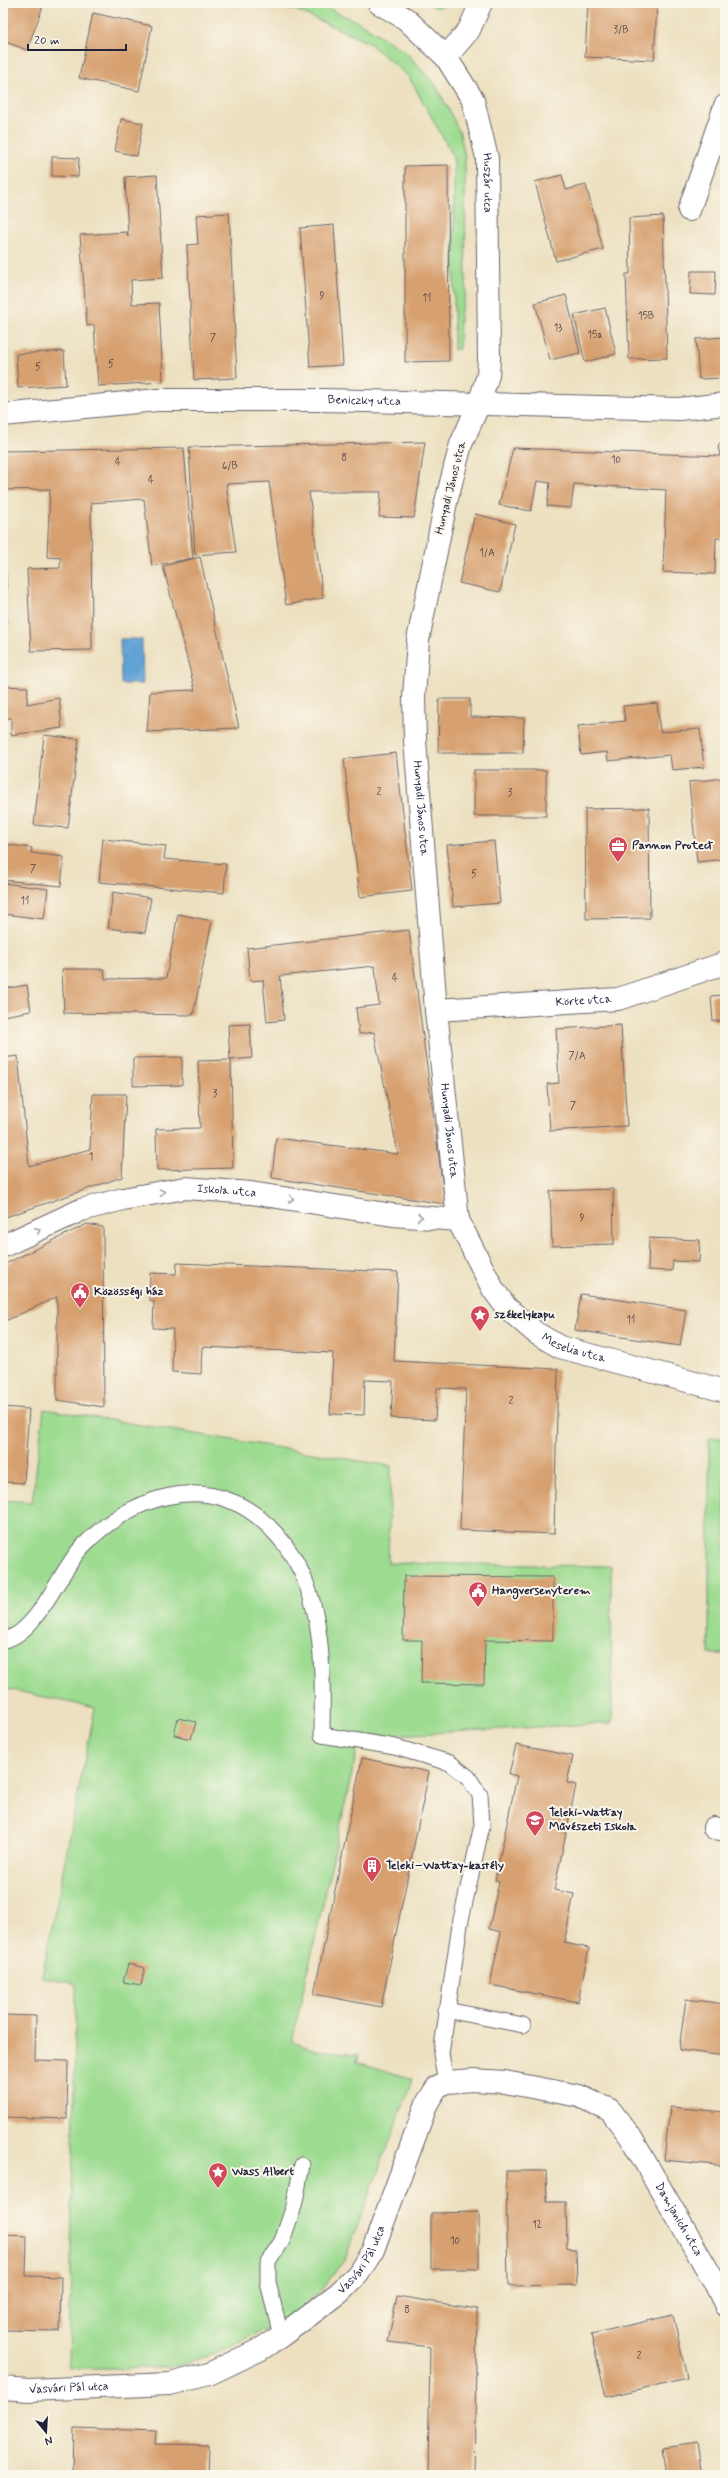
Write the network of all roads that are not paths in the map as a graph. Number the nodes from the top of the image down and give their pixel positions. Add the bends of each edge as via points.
1 (379, 3) edge
2 (481, 3) edge
3 (446, 57) junction
4 (725, 106) edge
5 (689, 210) dead end
6 (479, 404) junction
7 (725, 404) edge
8 (3, 415) edge
9 (725, 963) edge
10 (436, 1010) junction
11 (458, 1220) junction
12 (3, 1246) edge
13 (725, 1390) edge
14 (3, 1640) edge
15 (446, 2010) junction
16 (523, 2025) dead end
17 (446, 2082) junction
18 (302, 2165) dead end
19 (720, 2279) edge
20 (725, 2304) edge
21 (281, 2336) junction
22 (3, 2388) edge

1 - 3 street, Huszár utca via 406,19
2 - 3 street via 469,30
3 - 6 street, Huszár utca via 473,100 487,158 489,359 488,375
4 - 5 street
6 - 7 street, Beniczky utca via 555,408 679,409
6 - 8 street, Beniczky utca via 157,400
6 - 10 street, Hunyadi János utca via 461,444 446,502 418,640 415,740
9 - 10 street, Körte utca via 618,999
10 - 11 street, Hunyadi János utca
12 -> 11 street, Iskola utca via 81,1210 123,1199 185,1188 251,1193 393,1215
11 - 13 street, Meselia utca via 493,1289 516,1318 536,1333 560,1347
14 - 15 lane via 29,1625 82,1547 115,1520 156,1498 191,1492 221,1496 245,1507 274,1530 290,1550 308,1584 321,1635 322,1735 395,1747 450,1763 468,1777 480,1795 482,1825 460,1924
15 - 16 lane
15 - 17 lane via 441,2054
17 - 19 street, Damjanich utca via 505,2082 579,2096 610,2110 630,2136
17 - 21 street, Vasvári Pál utca via 437,2087 426,2103 373,2250 358,2274 339,2294
18 - 21 lane via 294,2206 282,2241 268,2262 268,2282
19 - 20 street, Damjanich utca
21 - 22 street, Vasvári Pál utca via 261,2349 209,2374 170,2384 29,2390

